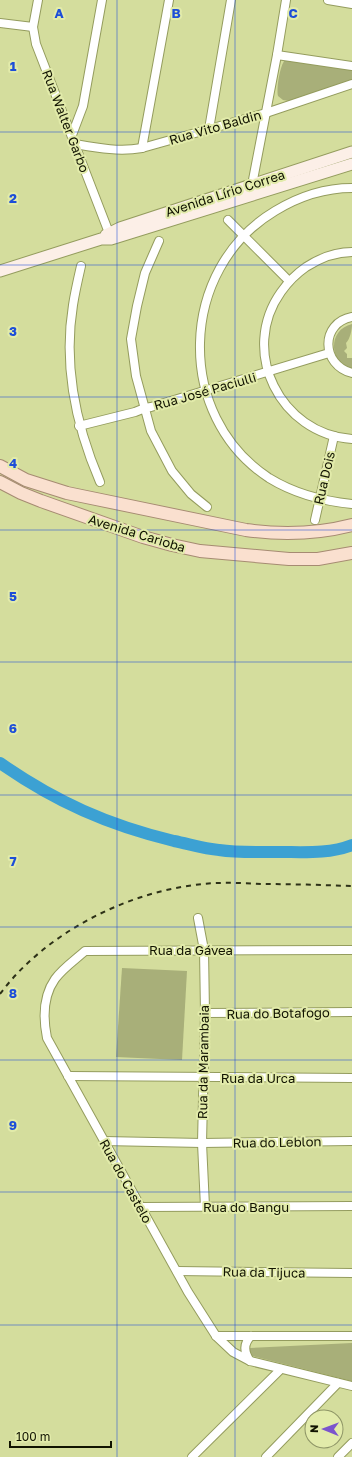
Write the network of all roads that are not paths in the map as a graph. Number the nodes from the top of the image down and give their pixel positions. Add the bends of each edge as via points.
1 (38, 0) edge
2 (102, 0) edge
3 (169, 0) edge
4 (231, 0) edge
5 (286, 0) edge
6 (328, 0) edge
7 (352, 4) edge
8 (0, 23) edge
9 (33, 27) junction
10 (277, 55) junction
11 (352, 66) edge
12 (352, 84) edge
13 (266, 113) junction
14 (209, 129) junction
15 (72, 135) junction
16 (75, 144) junction
17 (142, 148) junction
18 (352, 152) edge
19 (352, 164) edge
20 (352, 188) edge
21 (254, 190) junction
22 (228, 220) dead end
23 (244, 235) junction
24 (107, 237) junction
25 (158, 241) dead end
26 (352, 252) edge
27 (81, 266) dead end
28 (0, 271) edge
29 (289, 281) junction
30 (352, 317) edge
31 (329, 353) junction
32 (268, 372) junction
33 (352, 373) edge
34 (205, 390) junction
35 (145, 408) junction
36 (79, 426) junction
37 (334, 436) junction
38 (352, 439) edge
39 (0, 466) edge
40 (0, 482) edge
41 (100, 482) dead end
42 (319, 500) junction
43 (352, 504) edge
44 (207, 507) dead end
45 (315, 520) dead end
46 (352, 525) edge
47 (352, 553) edge
48 (198, 918) dead end
49 (204, 950) junction
50 (352, 950) edge
51 (48, 992) joint
52 (352, 1012) edge
53 (205, 1013) junction
54 (68, 1076) junction
55 (203, 1078) junction
56 (352, 1078) edge
57 (104, 1141) junction
58 (352, 1141) edge
59 (202, 1143) junction
60 (352, 1206) edge
61 (141, 1207) junction
62 (205, 1207) junction
63 (177, 1271) junction
64 (352, 1273) edge
65 (216, 1336) junction
66 (251, 1336) junction
67 (352, 1336) edge
68 (250, 1361) junction
69 (281, 1369) junction
70 (338, 1383) junction
71 (352, 1386) edge
72 (352, 1443) edge
73 (192, 1457) edge
74 (266, 1457) edge
75 (338, 1457) edge

1 - 9 street, Rua Walter Garbo
2 - 15 street via 83,106
3 - 17 street
4 - 14 street
5 - 10 street
6 - 7 street
8 - 9 street
9 - 15 street, Rua Walter Garbo via 36,44
10 - 11 street
10 - 13 street
12 - 13 street, Rua Vito Baldin
13 - 14 street, Rua Vito Baldin
13 - 21 street
14 - 17 street, Rua Vito Baldin
15 - 16 street, Rua Walter Garbo
16 - 17 street, Rua Vito Baldin via 109,150
16 - 24 street, Rua Walter Garbo
18 - 21 main road, Avenida Lírio Correa
19 - 21 main road, Avenida Lírio Correa
20 - 23 street via 314,193 288,203 264,217
21 - 24 main road, Avenida Lírio Correa
22 - 23 street
23 - 29 street
23 - 34 street via 226,257 212,281 204,307 199,342
24 - 28 main road, Avenida Lírio Correa
25 - 35 street via 145,273 131,339 136,376
26 - 29 street via 330,255 315,261
27 - 36 street via 72,306 69,346 72,387
29 - 32 street via 275,301 266,324 264,348
30 - 31 street via 334,328 328,344
31 - 32 street, Rua José Paciulli
31 - 33 street via 338,367
32 - 34 street, Rua José Paciulli
32 - 37 street via 275,390 286,406 316,430
34 - 35 street, Rua José Paciulli
34 - 42 street via 215,416 229,439 247,460 293,491
35 - 36 street, Rua José Paciulli
35 - 44 street via 151,431 172,471 191,494
36 - 41 street
37 - 38 street
37 - 42 street, Rua Dois
39 - 46 main road, Avenida Carioba via 26,480 67,493 246,530 295,534
40 - 47 main road, Avenida Carioba via 40,501 172,545 207,552 289,559 318,559
42 - 43 street
42 - 45 street, Rua Dois
48 - 49 street, Rua da Marambaia
49 - 50 street, Rua da Gávea
49 - 51 street, Rua da Gávea via 85,951 55,979
49 - 53 street, Rua da Marambaia
51 - 54 street, Rua do Castelo via 44,1021 47,1038
52 - 53 street, Rua do Botafogo
53 - 55 street, Rua da Marambaia
54 - 55 street, Rua da Urca
54 - 57 street, Rua do Castelo
55 - 56 street, Rua da Urca
55 - 59 street, Rua da Marambaia
57 - 59 street, Rua do Leblon
57 - 61 street, Rua do Castelo
58 - 59 street, Rua do Leblon
59 - 62 street, Rua da Marambaia
60 - 62 street, Rua do Bangu
61 - 62 street, Rua do Bangu
61 - 63 street, Rua do Castelo
63 - 64 street, Rua da Tijuca
63 - 65 street, Rua do Castelo
65 - 66 street
65 - 68 street, Rua do Castelo via 238,1356
66 - 67 street
66 - 68 street via 245,1346
68 - 69 street, Rua do Castelo
69 - 70 street, Rua do Castelo
69 - 73 street
70 - 71 street, Rua do Castelo
70 - 74 street
72 - 75 street

